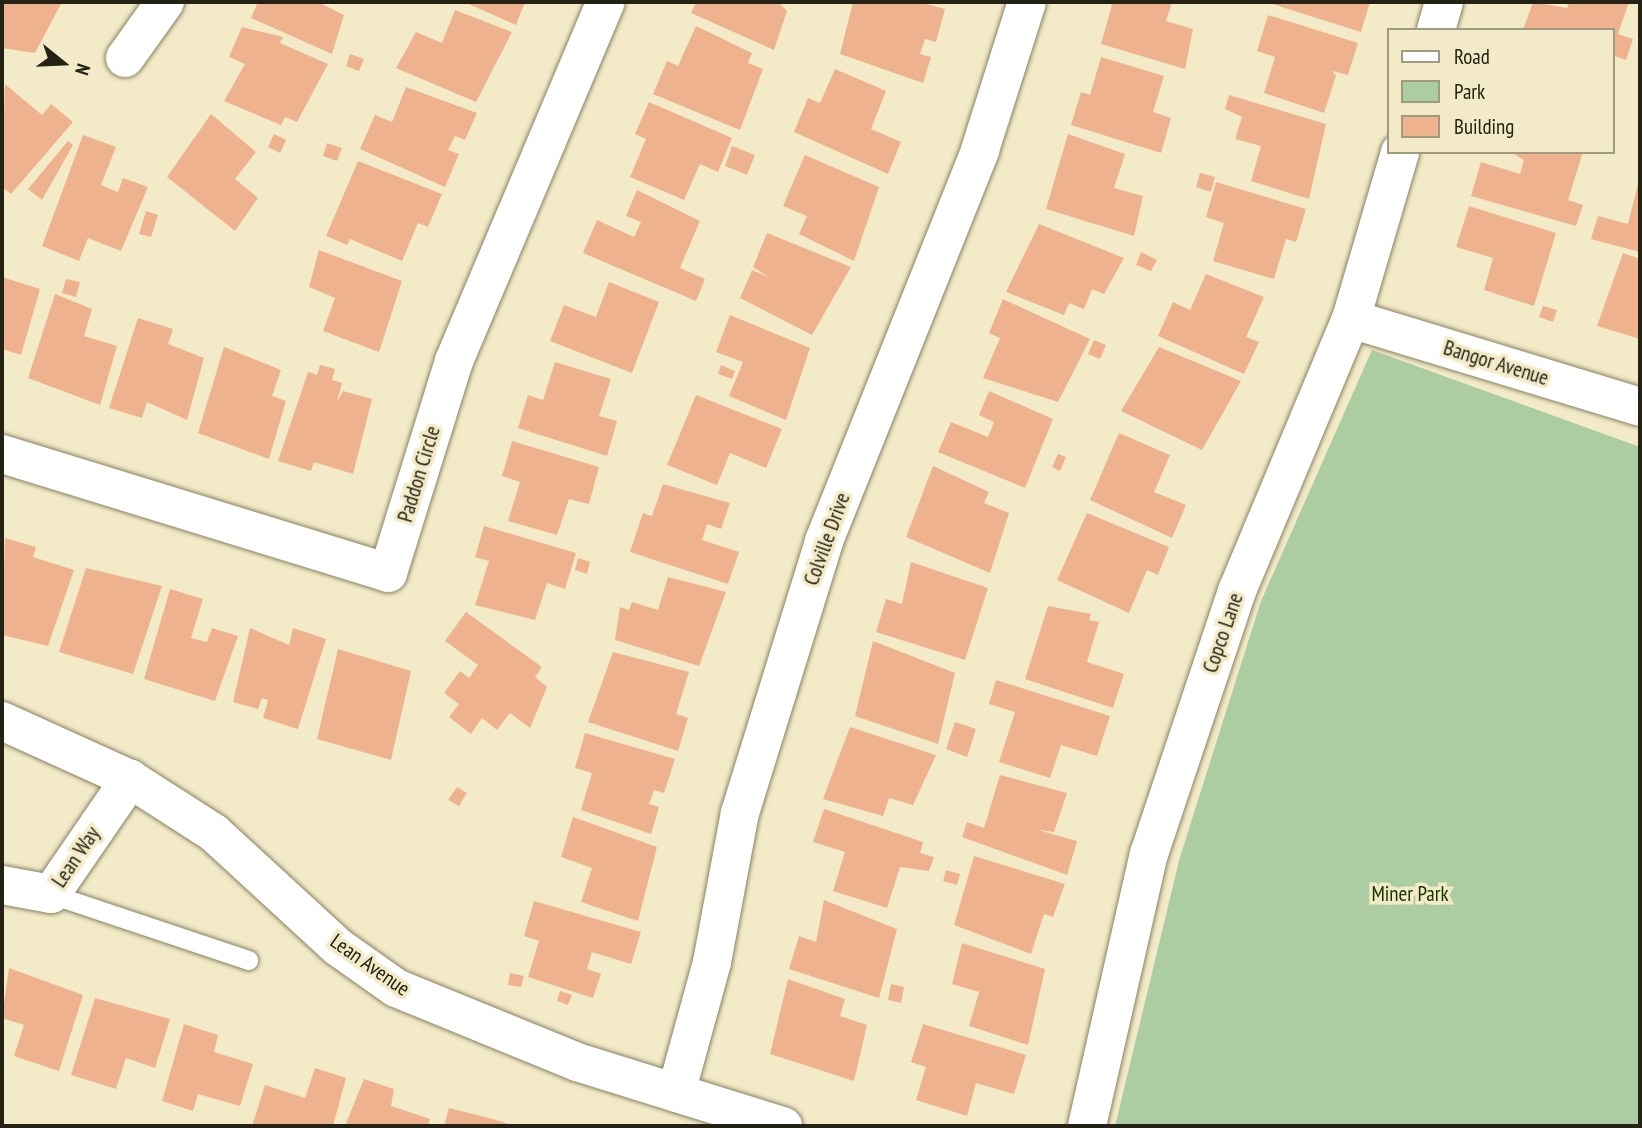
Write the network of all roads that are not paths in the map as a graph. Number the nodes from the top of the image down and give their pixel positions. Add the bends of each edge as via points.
1 (164, 2) edge
2 (606, 2) edge
3 (1027, 2) edge
4 (1444, 2) edge
5 (1437, 28) edge
6 (125, 58) dead end
7 (1399, 154) edge
8 (1351, 319) junction
9 (1640, 407) edge
10 (2, 454) edge
11 (2, 721) edge
12 (130, 779) junction
13 (2, 885) edge
14 (51, 894) junction
15 (248, 960) dead end
16 (676, 1093) junction
17 (783, 1126) edge
18 (1087, 1126) edge

1 - 6 street
2 - 10 street, Paddon Circle via 454,360 388,573
3 - 16 street, Colville Drive via 981,150 824,541 740,813 712,962
4 - 5 street
7 - 8 street, Copco Lane
8 - 9 street, Bangor Avenue
8 - 18 street, Copco Lane via 1237,591 1149,854
11 - 12 street, Lean Avenue
12 - 14 street, Lean Way
12 - 16 street, Lean Avenue via 214,833 338,947 396,988 577,1062
13 - 14 street, Lean Way
14 - 15 lane
16 - 17 street, Lean Avenue

